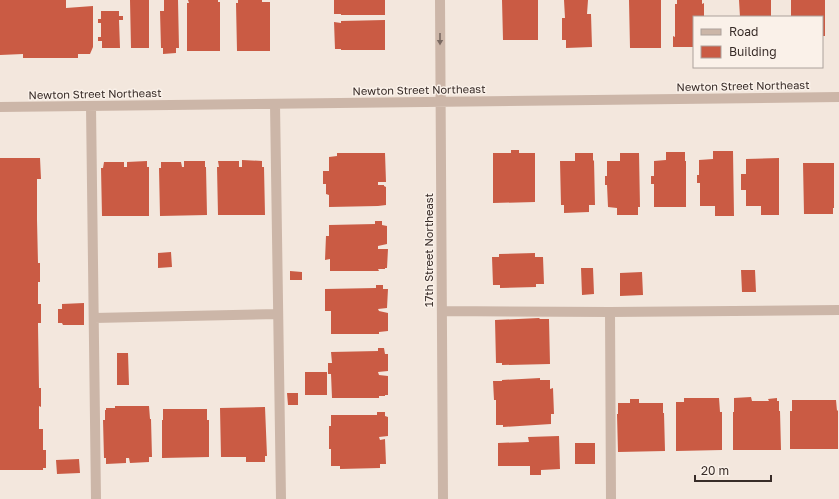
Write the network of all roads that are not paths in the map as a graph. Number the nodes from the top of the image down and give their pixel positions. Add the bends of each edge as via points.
1 (440, 0) edge
2 (839, 97) edge
3 (440, 102) junction
4 (275, 104) junction
5 (91, 106) junction
6 (0, 107) edge
7 (839, 310) edge
8 (442, 311) junction
9 (610, 312) junction
10 (278, 314) junction
11 (94, 318) junction
12 (96, 499) edge
13 (281, 499) edge
14 (443, 499) edge
15 (611, 499) edge

1 -> 3 street, 17th Street Northeast
2 - 3 street, Newton Street Northeast
3 - 4 street, Newton Street Northeast
3 - 8 street, 17th Street Northeast
4 - 5 street, Newton Street Northeast
4 - 10 street
5 - 6 street, Newton Street Northeast
5 - 11 street
7 - 9 street
8 - 9 street
8 - 14 street, 17th Street Northeast
9 - 15 street
10 - 11 street
10 - 13 street
11 - 12 street

